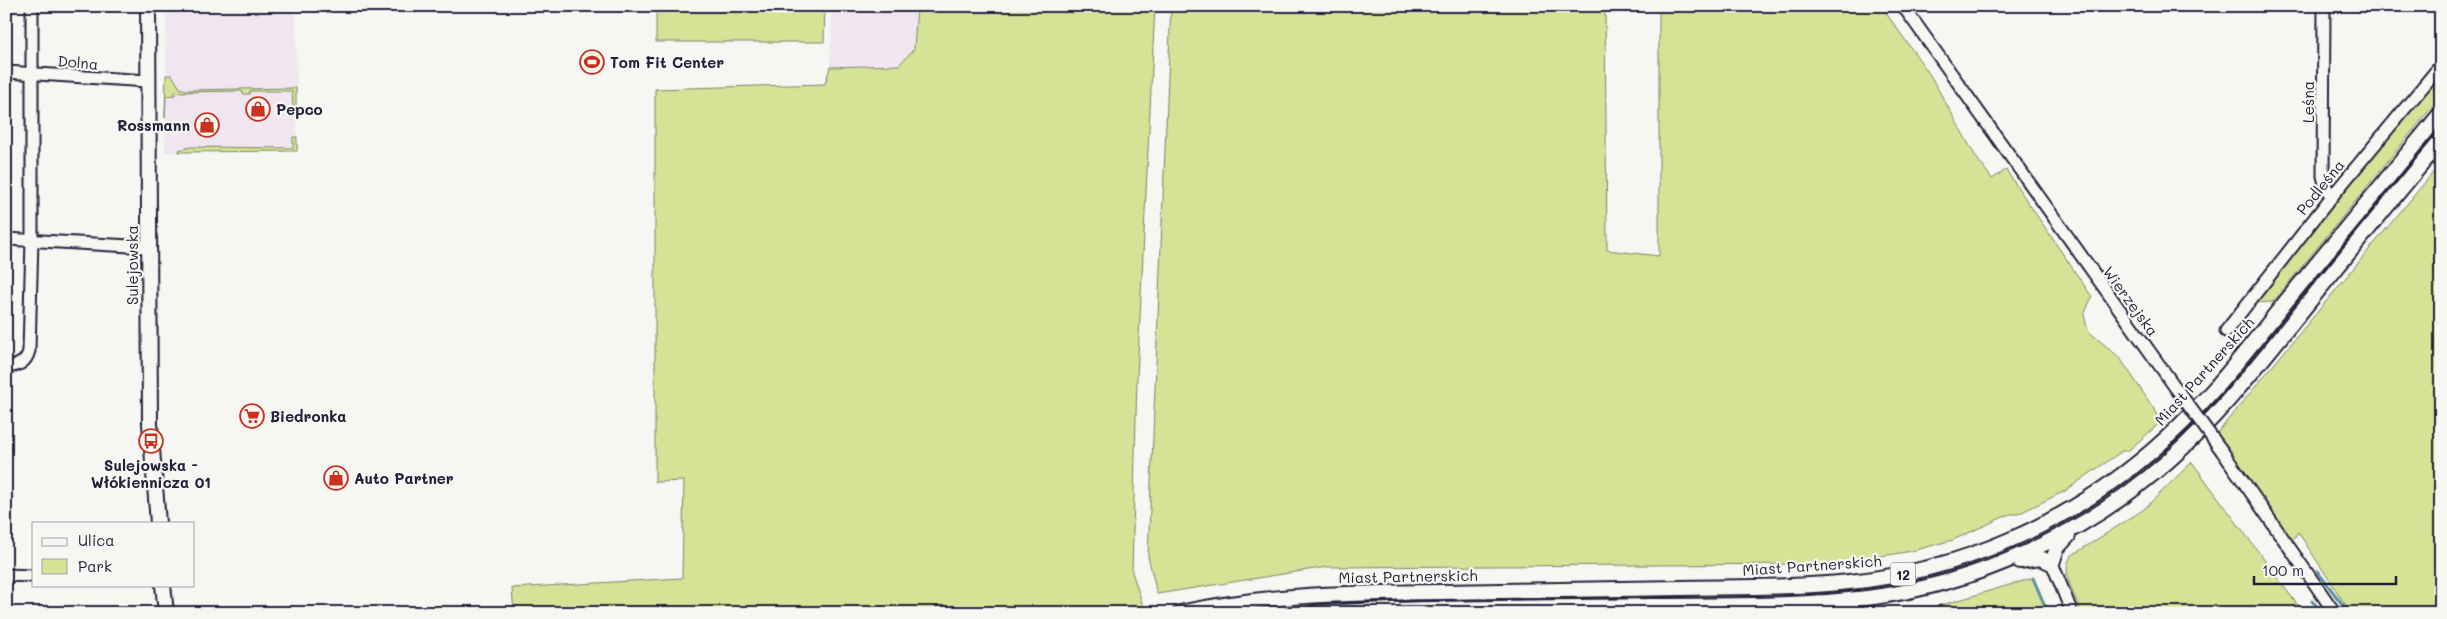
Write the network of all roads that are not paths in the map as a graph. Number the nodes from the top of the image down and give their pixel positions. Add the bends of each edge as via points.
1 (32, 6) edge
2 (148, 6) edge
3 (1904, 6) edge
4 (2324, 6) edge
5 (2441, 65) edge
6 (6, 72) edge
7 (31, 73) junction
8 (148, 81) junction
9 (2441, 113) edge
10 (2441, 141) edge
11 (2333, 194) junction
12 (6, 239) edge
13 (32, 240) junction
14 (148, 247) junction
15 (2226, 331) dead end
16 (6, 367) edge
17 (158, 522) edge
18 (2077, 526) junction
19 (2000, 563) junction
20 (2052, 563) junction
21 (6, 575) edge
22 (32, 576) edge
23 (163, 586) edge
24 (166, 613) edge
25 (1180, 613) edge
26 (1314, 613) edge
27 (2072, 613) edge
28 (2335, 613) edge

1 - 7 street
2 - 8 main road, Sulejowska
3 - 28 street, Wierzejska, bridge
4 - 11 street, Leśna via 2323,176 2326,188
5 - 11 street, Podleśna
6 - 7 street, Dolna
7 - 8 street, Dolna
7 - 13 street
8 - 14 main road, Sulejowska
9 - 25 main road, Miast Partnerskich / 12 via 2223,379 2169,436 2129,470 2082,502 2044,524 1994,546 1935,566 1850,582 1313,595 1236,602
10 - 18 main road, 12 via 2236,391 2196,434 2136,488
11 - 15 street, Podleśna
12 - 13 street
13 - 14 street
13 - 16 street via 28,354 22,363
14 - 17 main road, Sulejowska via 150,424
18 - 19 main road, 12 via 2037,548
18 - 20 main road via 2057,548
19 - 20 main road via 2040,558
19 - 26 main road, 12 via 1921,588 1839,601
20 - 27 street
21 - 22 street
23 - 24 main road

